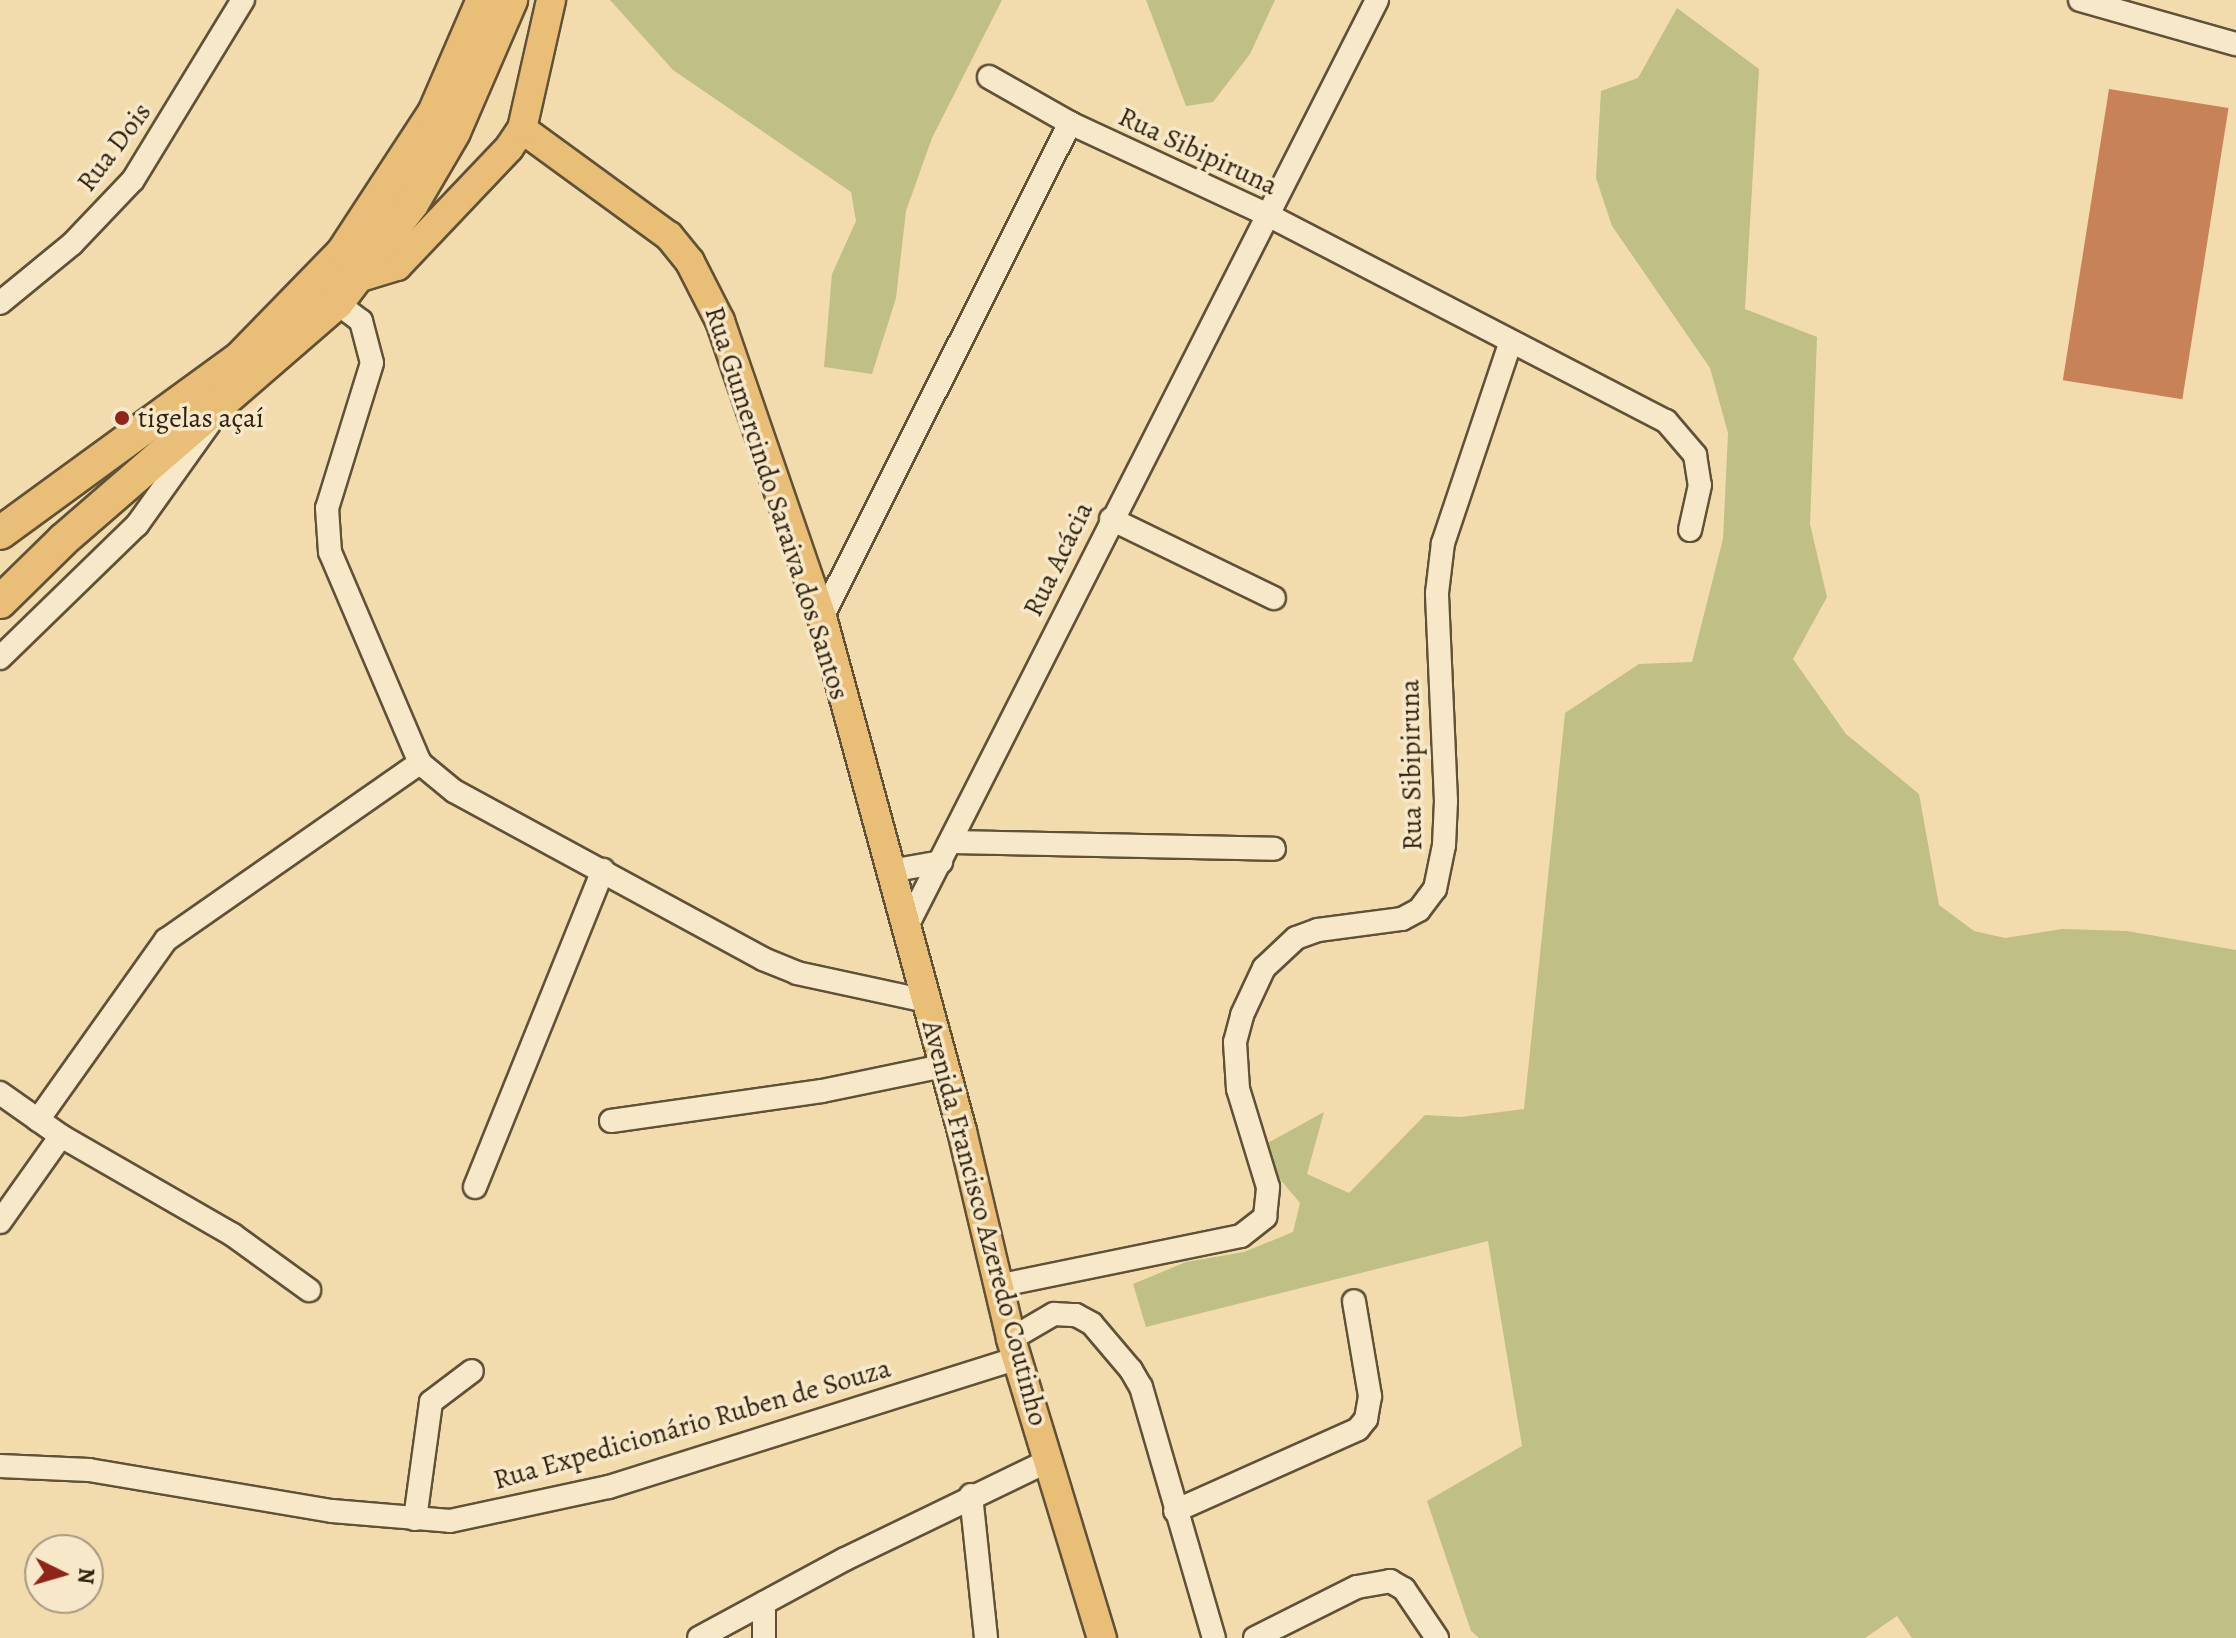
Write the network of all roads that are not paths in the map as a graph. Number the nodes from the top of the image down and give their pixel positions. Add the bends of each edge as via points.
1 (243, 0) edge
2 (483, 0) edge
3 (511, 0) edge
4 (551, 0) edge
5 (1377, 0) edge
6 (2080, 0) edge
7 (2236, 44) edge
8 (989, 77) dead end
9 (1070, 123) junction
10 (522, 129) junction
11 (1268, 215) junction
12 (357, 278) junction
13 (0, 303) edge
14 (337, 303) junction
15 (1510, 344) junction
16 (218, 410) junction
17 (1111, 519) junction
18 (1690, 530) dead end
19 (0, 533) edge
20 (1274, 598) dead end
21 (0, 602) edge
22 (822, 617) junction
23 (0, 658) edge
24 (420, 763) junction
25 (953, 842) junction
26 (1274, 849) dead end
27 (941, 862) junction
28 (603, 870) junction
29 (890, 871) junction
30 (905, 930) junction
31 (926, 1001) junction
32 (943, 1066) junction
33 (0, 1093) edge
34 (38, 1120) junction
35 (611, 1121) dead end
36 (61, 1136) junction
37 (475, 1187) dead end
38 (0, 1222) edge
39 (997, 1286) junction
40 (309, 1290) dead end
41 (1354, 1301) dead end
42 (1014, 1348) junction
43 (472, 1371) dead end
44 (1050, 1460) junction
45 (0, 1466) edge
46 (971, 1495) junction
47 (1175, 1511) junction
48 (415, 1519) junction
49 (764, 1603) junction
50 (699, 1638) edge
51 (764, 1638) edge
52 (986, 1638) edge
53 (1102, 1638) edge
54 (1214, 1638) edge
55 (1255, 1638) edge
56 (1437, 1638) edge

1 - 13 street, Rua Dois via 133,180 72,244
2 - 19 highway via 434,113 343,252 241,357
3 - 12 highway via 454,132 412,204
4 - 10 main road
5 - 11 street, Rua Acácia
6 - 7 street
8 - 9 street, Rua Sibipiruna
9 - 11 street, Rua Sibipiruna
9 - 22 street
10 - 12 main road via 397,266
10 - 22 main road, Rua Gumercindo Saraiva dos Santos via 639,211 690,262 720,321
11 - 15 street, Rua Sibipiruna
11 - 17 street, Rua Acácia
12 - 14 highway
14 - 16 highway
14 - 24 street, Avenida Francisco Azeredo Coutinho via 361,321 372,363 327,508 330,552
15 - 18 street, Rua Sibipiruna via 1666,421 1680,434 1695,455 1700,485
15 - 39 street, Rua Sibipiruna via 1443,543 1437,593 1446,801 1435,889 1419,910 1402,919 1296,938 1264,968 1242,1015 1235,1042 1238,1089 1268,1187 1265,1217 1241,1236
16 - 21 highway via 63,540
16 - 23 street via 137,525
17 - 20 street
17 - 25 street, Rua Acácia
22 - 29 main road, Rua Gumercindo Saraiva dos Santos
24 - 28 street, Avenida Francisco Azeredo Coutinho via 454,791
24 - 34 street via 166,940
25 - 26 street
25 - 27 street, Rua Acácia
27 - 29 street
27 - 30 street, Rua Acácia
28 - 31 street, Avenida Francisco Azeredo Coutinho via 779,967
28 - 37 street
29 - 30 main road, Rua Gumercindo Saraiva dos Santos
30 - 31 main road, Rua Gumercindo Saraiva dos Santos
31 - 32 main road, Avenida Francisco Azeredo Coutinho
32 - 35 street via 822,1091
32 - 39 main road, Avenida Francisco Azeredo Coutinho
33 - 34 street
34 - 36 street
36 - 38 street
36 - 40 street via 233,1235
39 - 42 main road, Avenida Francisco Azeredo Coutinho
41 - 47 street via 1370,1396 1366,1419 1358,1429
42 - 44 main road, Avenida Francisco Azeredo Coutinho
42 - 47 street, Rua Expedicionário Ruben de Souza via 1062,1312 1092,1324 1141,1387
42 - 48 street, Rua Expedicionário Ruben de Souza via 570,1498 493,1515
43 - 48 street via 431,1402
44 - 46 street
44 - 53 main road, Avenida Francisco Azeredo Coutinho
45 - 48 street, Rua Expedicionário Ruben de Souza via 89,1470 332,1511
46 - 49 street
46 - 52 street
47 - 54 street, Rua Expedicionário Ruben de Souza
49 - 50 street
49 - 51 street
55 - 56 street via 1357,1587 1390,1581 1404,1589

